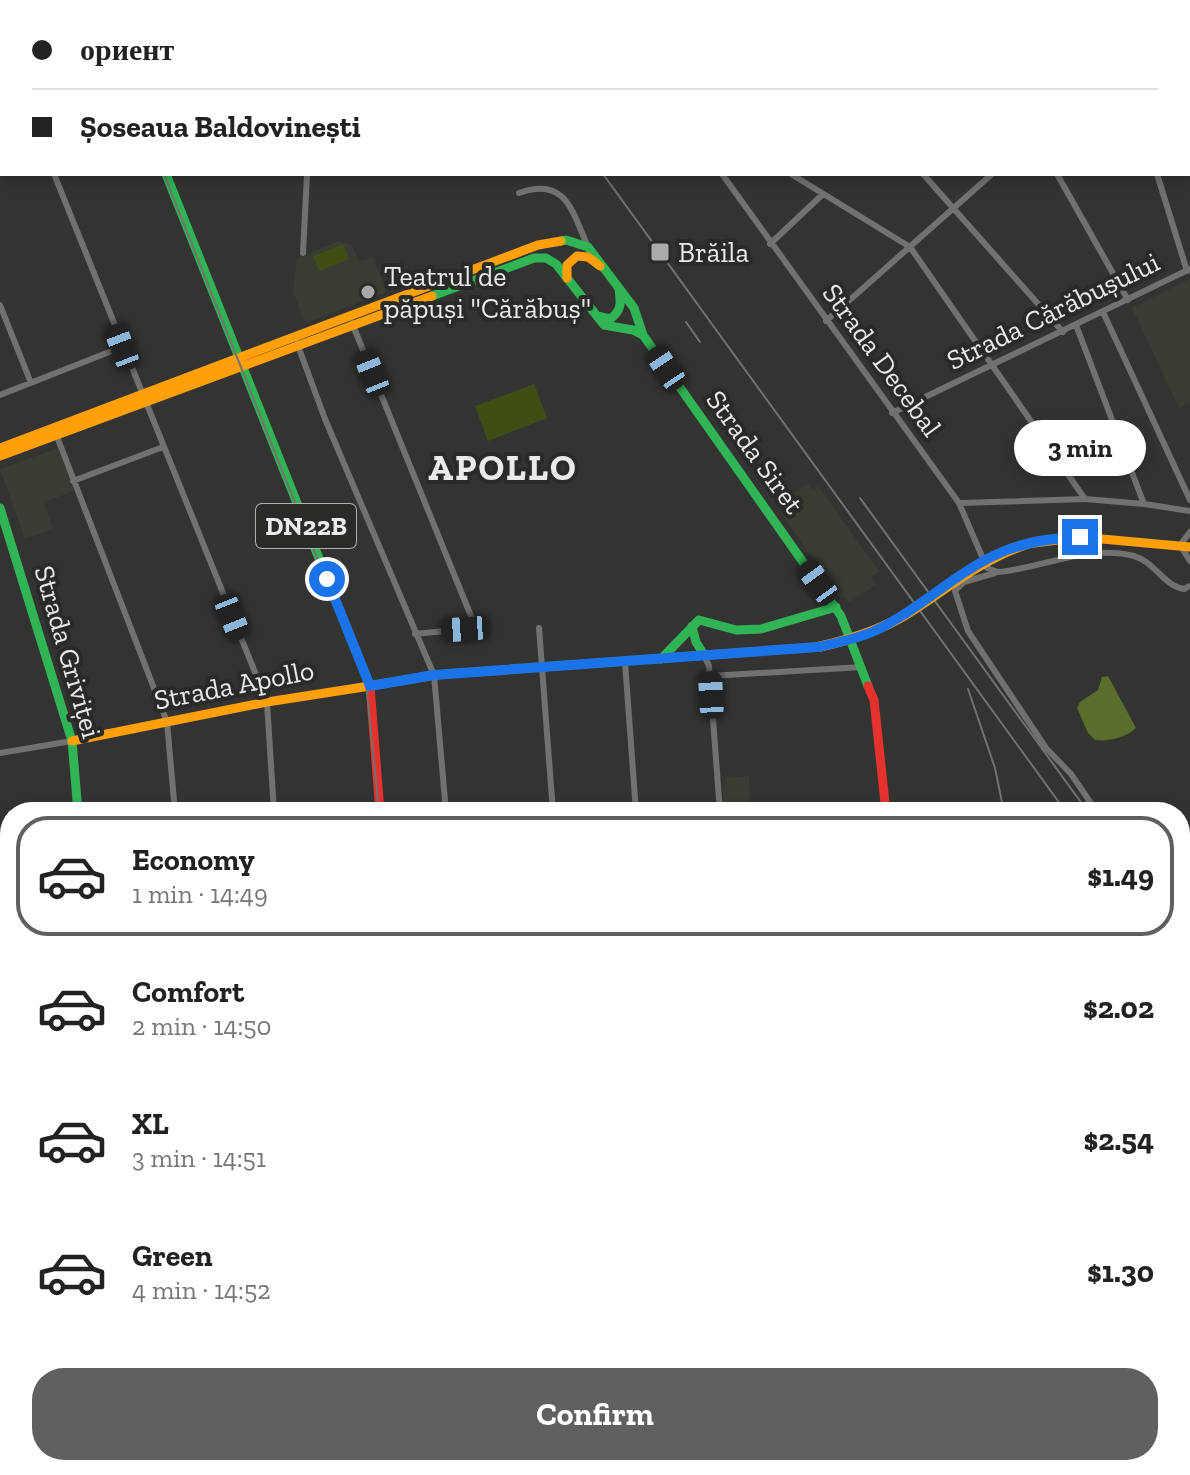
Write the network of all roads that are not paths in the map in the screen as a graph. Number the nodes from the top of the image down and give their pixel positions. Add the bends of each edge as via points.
1 (55, 176) edge
2 (167, 176) edge
3 (307, 176) edge
4 (723, 176) edge
5 (794, 176) edge
6 (925, 176) edge
7 (990, 176) edge
8 (1058, 176) edge
9 (1158, 176) edge
10 (519, 193) dead end
11 (823, 194) junction
12 (954, 209) junction
13 (770, 244) junction
14 (588, 247) junction
15 (910, 247) junction
16 (303, 253) dead end
17 (1189, 270) edge
18 (608, 272) junction
19 (567, 278) junction
20 (619, 288) junction
21 (1128, 300) junction
22 (0, 305) edge
23 (1103, 312) junction
24 (594, 314) junction
25 (826, 321) junction
26 (352, 323) junction
27 (1076, 325) junction
28 (1063, 332) junction
29 (643, 335) junction
30 (296, 341) junction
31 (122, 347) junction
32 (241, 362) junction
33 (991, 366) junction
34 (31, 383) junction
35 (0, 395) edge
36 (144, 398) junction
37 (892, 413) junction
38 (56, 434) junction
39 (163, 447) junction
40 (0, 448) edge
41 (0, 456) edge
42 (73, 481) junction
43 (1085, 499) junction
44 (1190, 500) edge
45 (959, 503) junction
46 (1144, 504) junction
47 (0, 508) edge
48 (1190, 511) edge
49 (1190, 532) edge
50 (1185, 546) edge
51 (1190, 561) edge
52 (998, 572) junction
53 (1190, 586) edge
54 (836, 607) junction
55 (692, 626) junction
56 (539, 628) dead end
57 (415, 634) junction
58 (704, 655) junction
59 (661, 659) junction
60 (625, 662) junction
61 (542, 667) junction
62 (862, 667) junction
63 (434, 675) junction
64 (710, 676) junction
65 (370, 686) junction
66 (267, 702) junction
67 (167, 722) junction
68 (72, 741) junction
69 (0, 753) edge
70 (77, 802) edge
71 (174, 802) edge
72 (273, 802) edge
73 (379, 802) edge
74 (445, 802) edge
75 (552, 802) edge
76 (635, 802) edge
77 (719, 802) edge
78 (885, 802) edge
79 (1090, 802) edge

1 - 31 street
2 - 32 street, DN22B
3 - 16 street
4 - 13 street, Strada Decebal
5 - 11 street
6 - 12 street
7 - 12 street
8 - 21 street
9 - 17 street
10 - 14 street via 537,186 555,192 571,210
11 - 13 street
11 - 15 street
12 - 15 street
12 - 28 street
13 - 25 street, Strada Decebal
14 - 18 street, Strada Siret
14 - 30 street via 573,241 538,245
15 - 25 street
15 - 33 street
17 - 21 street, Strada Cărăbușului
18 - 19 street via 588,257 577,256 567,265
18 - 20 street, Strada Siret
19 - 24 street
19 - 26 street via 552,261 534,258
20 - 24 street via 617,315 606,319
20 - 29 street, Strada Siret via 637,313
21 - 23 street, Strada Cărăbușului
22 - 34 street
23 - 27 street, Strada Cărăbușului
23 - 44 street
24 - 29 street via 604,325
25 - 37 street, Strada Decebal
26 - 30 street
26 - 57 street via 473,621 465,629
27 - 28 street, Strada Cărăbușului
27 - 46 street
28 - 33 street, Strada Cărăbușului
29 - 54 street, Strada Siret
30 - 32 street
30 - 57 street
31 - 34 street
31 - 36 street
32 - 36 street
32 - 65 street, DN22B
33 - 37 street, Strada Cărăbușului
33 - 43 street
34 - 35 street
36 - 38 street
36 - 39 street
36 - 40 street
37 - 45 street, Strada Decebal
38 - 41 street
38 - 42 street
39 - 42 street
39 - 66 street
42 - 67 street
43 - 45 street
43 - 46 street
45 - 52 street, Strada Decebal via 982,563
46 - 48 street
47 - 68 street, Strada Griviței
49 - 50 street
50 - 51 street
50 - 58 street, Strada Apollo, bridge via 1080,537 1027,544 978,565 874,631 818,647
52 - 53 street via 1114,553 1143,559 1174,587
52 - 79 street via 957,588 965,625 1033,730
54 - 55 street via 763,628 731,630 706,620
54 - 62 street, Strada Siret
55 - 58 street
55 - 59 street
56 - 61 street
57 - 63 street
58 - 59 street, Strada Apollo
58 - 64 street
59 - 60 street, Strada Apollo
60 - 61 street, Strada Apollo
60 - 76 street
61 - 63 street, Strada Apollo
61 - 75 street
62 - 64 street
62 - 78 street, Strada Siret via 877,716
63 - 65 street, Strada Apollo
63 - 74 street
64 - 77 street
65 - 66 street, Strada Apollo
65 - 73 street, DN22B
66 - 67 street, Strada Apollo
66 - 72 street
67 - 68 street, Strada Apollo
67 - 71 street
68 - 69 street, Strada Apollo
68 - 70 street, Strada Griviței

